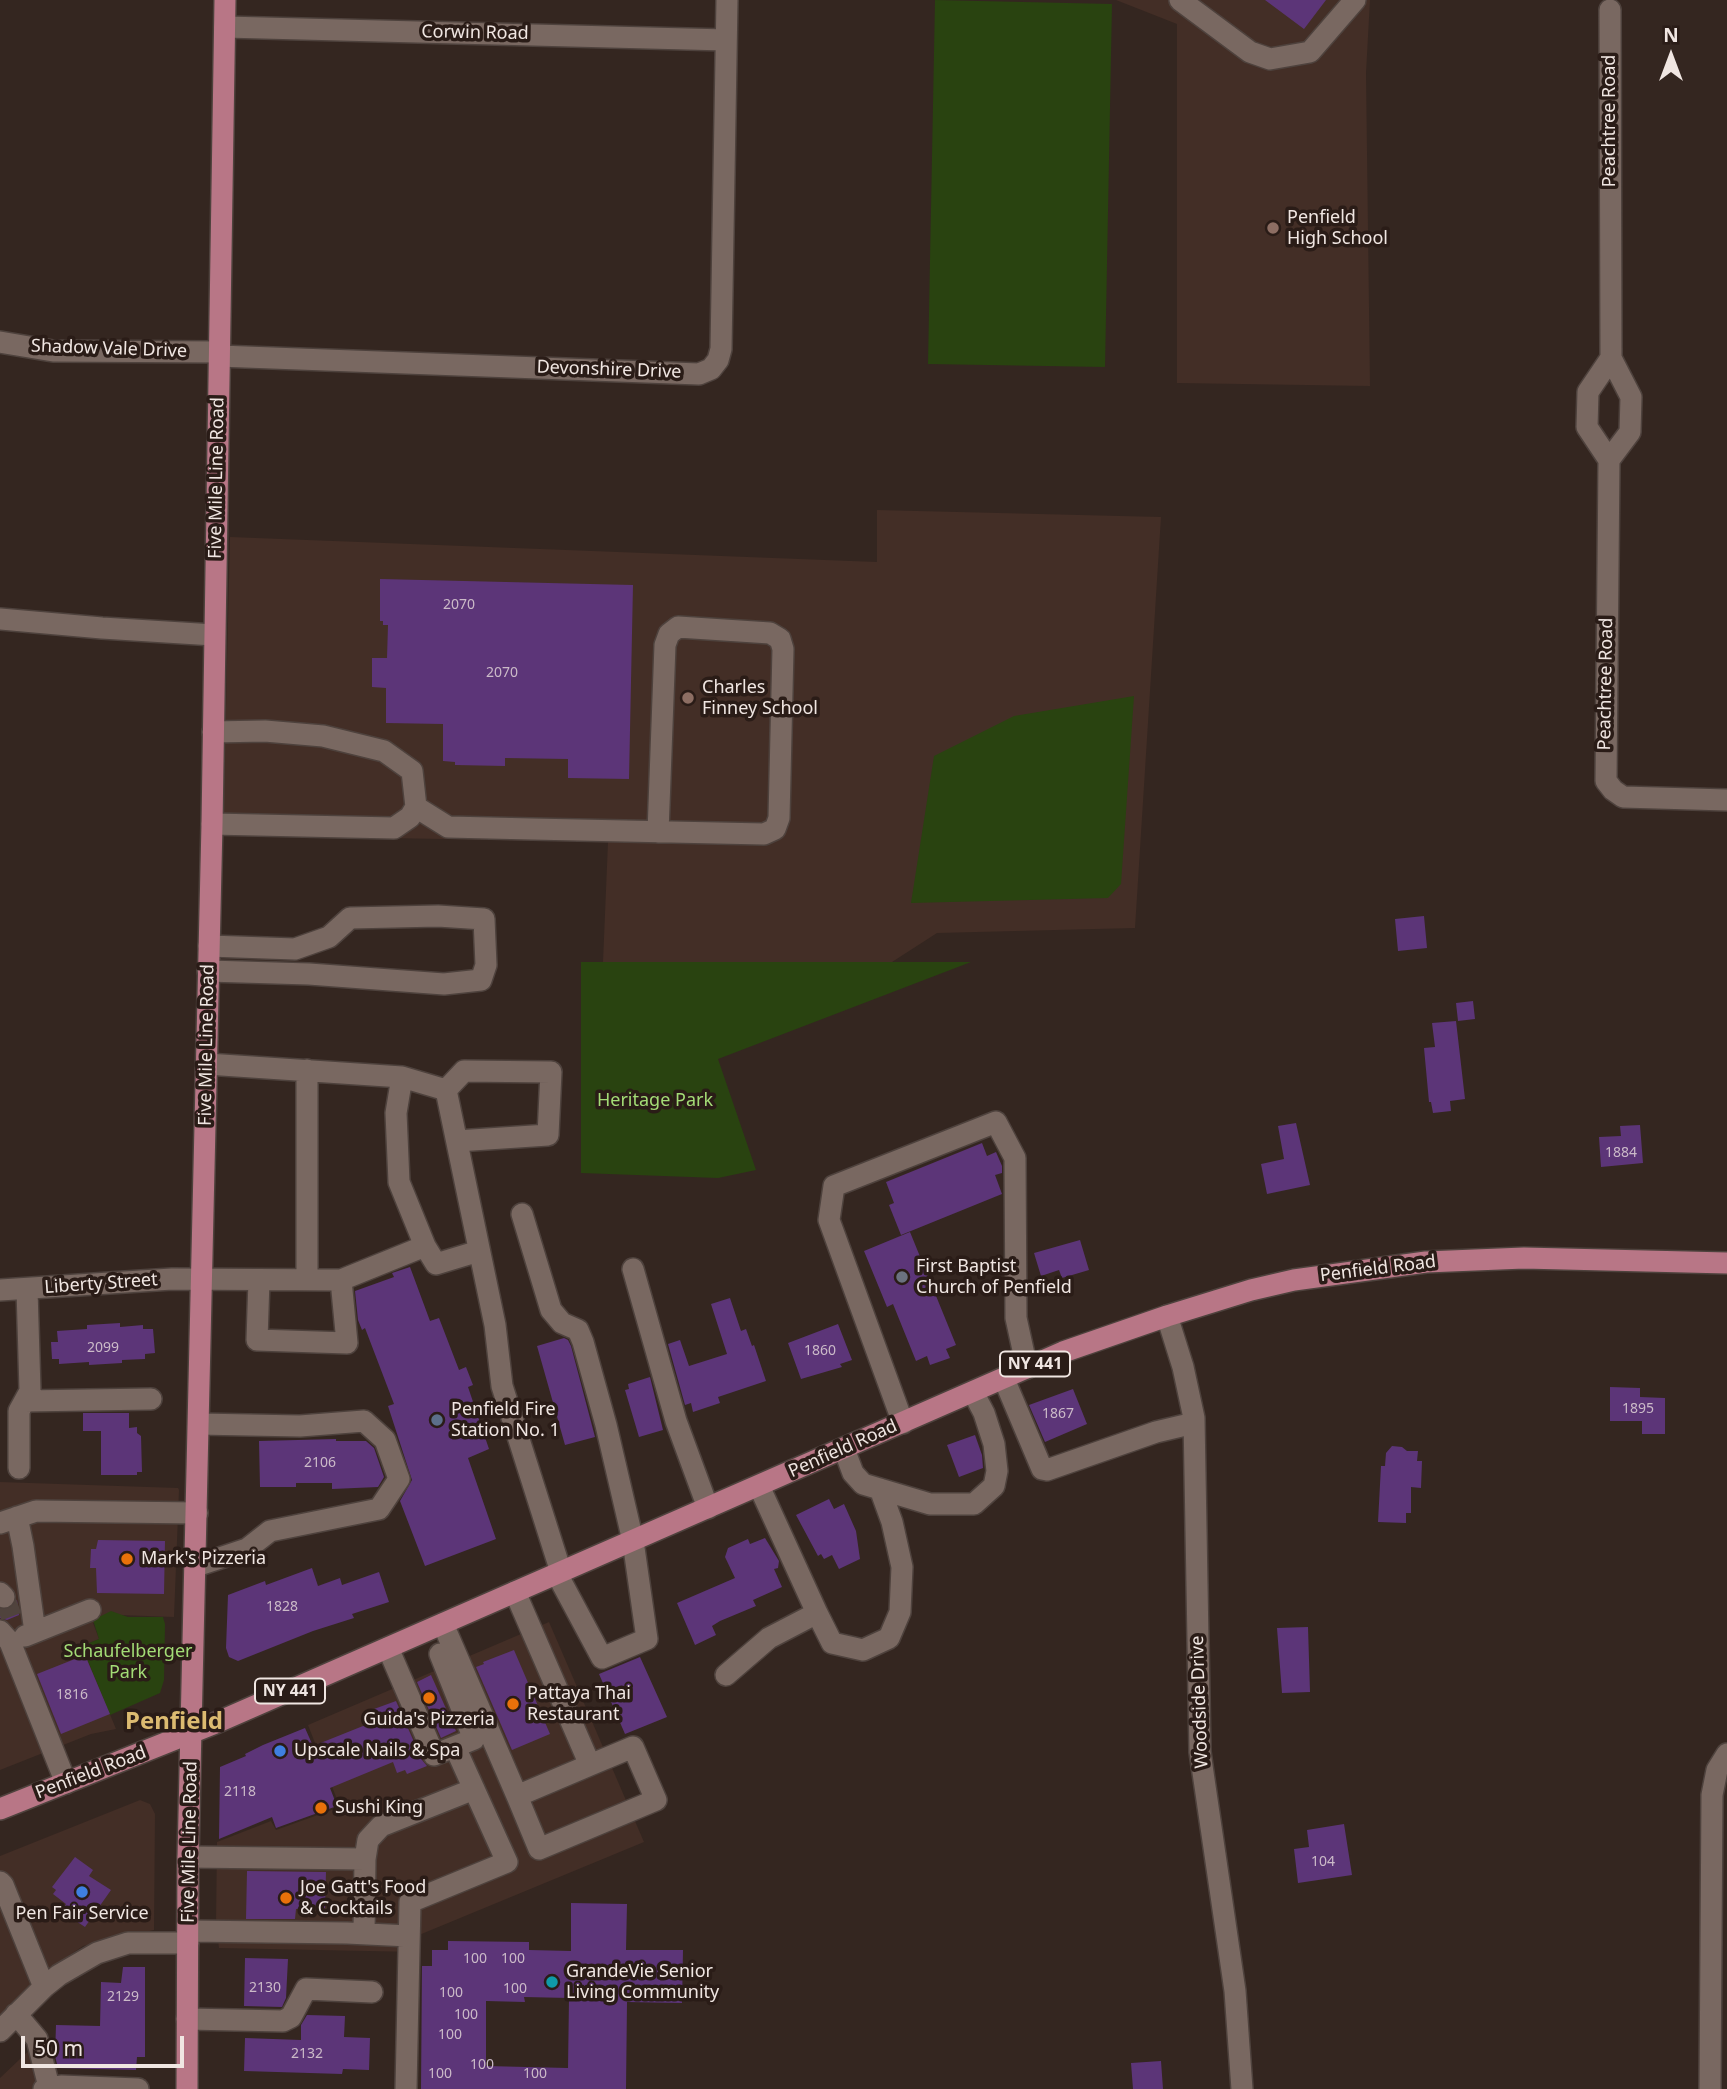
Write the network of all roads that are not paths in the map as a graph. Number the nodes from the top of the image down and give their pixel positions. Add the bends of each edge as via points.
1 (225, 0) edge
2 (727, 0) edge
3 (1180, 0) edge
4 (1355, 0) edge
5 (1610, 10) dead end
6 (225, 27) junction
7 (726, 40) junction
8 (0, 342) edge
9 (219, 354) junction
10 (1611, 358) junction
11 (1608, 460) junction
12 (0, 619) edge
13 (214, 635) junction
14 (213, 732) junction
15 (1727, 800) edge
16 (416, 807) junction
17 (212, 824) junction
18 (658, 832) junction
19 (209, 946) junction
20 (208, 971) junction
21 (206, 1064) junction
22 (307, 1070) junction
23 (402, 1077) junction
24 (446, 1090) junction
25 (457, 1141) junction
26 (522, 1214) dead end
27 (425, 1246) junction
28 (479, 1251) junction
29 (1727, 1263) edge
30 (633, 1269) dead end
31 (202, 1280) junction
32 (259, 1280) junction
33 (307, 1280) junction
34 (341, 1280) junction
35 (27, 1289) junction
36 (0, 1290) edge
37 (1167, 1316) junction
38 (1027, 1368) junction
39 (1004, 1378) junction
40 (973, 1392) junction
41 (151, 1399) dead end
42 (25, 1401) junction
43 (903, 1423) junction
44 (1194, 1423) junction
45 (199, 1424) junction
46 (844, 1449) junction
47 (19, 1468) dead end
48 (758, 1486) junction
49 (880, 1489) junction
50 (708, 1508) junction
51 (197, 1513) junction
52 (8, 1520) edge
53 (633, 1541) junction
54 (196, 1566) junction
55 (559, 1573) junction
56 (515, 1592) junction
57 (90, 1610) dead end
58 (817, 1613) junction
59 (437, 1627) junction
60 (7, 1630) edge
61 (35, 1632) junction
62 (388, 1648) junction
63 (726, 1675) dead end
64 (192, 1733) junction
65 (455, 1747) junction
66 (1727, 1754) edge
67 (590, 1765) junction
68 (66, 1783) junction
69 (474, 1789) junction
70 (517, 1796) junction
71 (2, 1803) edge
72 (188, 1857) junction
73 (365, 1860) junction
74 (0, 1882) edge
75 (355, 1933) junction
76 (188, 1937) junction
77 (409, 1937) junction
78 (44, 1987) junction
79 (372, 1992) dead end
80 (16, 2014) junction
81 (187, 2019) junction
82 (0, 2031) edge
83 (46, 2088) edge
84 (138, 2089) edge
85 (187, 2089) edge
86 (406, 2089) edge
87 (1242, 2089) edge
88 (1710, 2089) edge

1 - 6 main road, Five Mile Line Road
2 - 7 street, Devonshire Drive
3 - 4 street via 1250,52 1270,59 1310,52
5 - 10 street, Peachtree Road
6 - 7 street, Corwin Road
6 - 9 main road, Five Mile Line Road
7 - 9 street, Devonshire Drive via 721,349 710,369 699,374
8 - 9 street, Shadow Vale Drive via 53,351
9 - 13 main road, Five Mile Line Road
10 - 11 street, Peachtree Road via 1631,397 1630,432
10 - 11 street via 1588,392 1587,427
11 - 15 street, Peachtree Road via 1606,781 1623,797
12 - 13 street
13 - 14 main road, Five Mile Line Road
14 - 16 street via 323,736 384,751 412,771
14 - 17 main road, Five Mile Line Road
16 - 17 street via 394,828
16 - 18 street via 448,827
17 - 19 main road, Five Mile Line Road
18 - 18 street via 764,834 775,829 779,818 783,649 780,639 770,633 678,627 669,634
19 - 20 main road, Five Mile Line Road
19 - 20 street via 295,949 329,937 350,918 438,915 484,919 486,965 481,980 444,984
20 - 21 main road, Five Mile Line Road
21 - 22 street
21 - 31 main road, Five Mile Line Road
22 - 23 street
22 - 33 street
23 - 24 street
23 - 27 street via 396,1113 399,1182
24 - 25 street
24 - 25 street via 464,1071 551,1072 548,1135
25 - 28 street
26 - 53 street via 551,1310 562,1323 578,1330 583,1342
27 - 28 street via 436,1264
27 - 34 street
28 - 55 street via 502,1386
29 - 37 main road, Penfield Road / NY 441 via 1524,1258 1426,1262 1294,1280
30 - 50 street via 676,1421
31 - 32 street, Liberty Street
31 - 35 street, Liberty Street
31 - 45 main road, Five Mile Line Road
32 - 33 street, Liberty Street
32 - 34 street via 257,1340 347,1343
33 - 34 street, Liberty Street
35 - 36 street, Liberty Street
35 - 42 street via 30,1391
37 - 38 main road, Penfield Road / NY 441
37 - 44 street, Woodside Drive
38 - 39 main road, Penfield Road / NY 441
38 - 43 street via 1016,1318 1015,1158 996,1122 834,1186 829,1220
39 - 40 main road, Penfield Road / NY 441
39 - 44 street via 1042,1469
40 - 43 main road, Penfield Road / NY 441
40 - 49 street via 994,1444 994,1486 974,1504 929,1504
41 - 42 street
42 - 47 street via 19,1411
43 - 46 main road, Penfield Road / NY 441
44 - 87 street, Woodside Drive via 1200,1752 1235,1991
45 - 51 main road, Five Mile Line Road
45 - 54 street via 300,1426 364,1421 385,1440 399,1479 379,1509 270,1531 247,1549
46 - 48 main road, Penfield Road / NY 441
46 - 49 street via 853,1474 863,1484
48 - 50 main road, Penfield Road / NY 441
48 - 58 street
49 - 58 street via 902,1567 900,1612 890,1637 863,1650 832,1643
50 - 53 main road, Penfield Road / NY 441
51 - 52 street via 36,1511
51 - 54 main road, Five Mile Line Road
52 - 61 street via 23,1546
53 - 55 main road, Penfield Road / NY 441
53 - 55 street via 646,1639 602,1658
54 - 64 main road, Five Mile Line Road
55 - 56 main road, Penfield Road / NY 441
56 - 59 main road, Penfield Road / NY 441
56 - 67 street
57 - 61 street
58 - 63 street via 769,1637
59 - 62 main road, Penfield Road / NY 441
59 - 65 street via 474,1739
59 - 70 street
60 - 61 street
60 - 68 street
62 - 64 main road, Penfield Road / NY 441
62 - 65 street via 434,1755
64 - 68 main road, Penfield Road / NY 441
64 - 72 main road, Five Mile Line Road
65 - 69 street
66 - 88 street via 1717,1770 1712,1796
67 - 70 street
67 - 70 street via 633,1747 656,1801 539,1849
68 - 71 main road, Penfield Road / NY 441
69 - 73 street via 382,1826 368,1840
69 - 77 street via 507,1862 410,1902
72 - 73 street
72 - 76 main road, Five Mile Line Road
73 - 75 street
74 - 78 street
75 - 76 street
75 - 77 street
76 - 78 street via 114,1947
76 - 81 main road, Five Mile Line Road
77 - 86 street
78 - 80 street
79 - 81 street via 306,1989 291,2017 283,2021
80 - 82 street
80 - 83 street via 37,2039
81 - 85 main road, Five Mile Line Road
83 - 84 street

